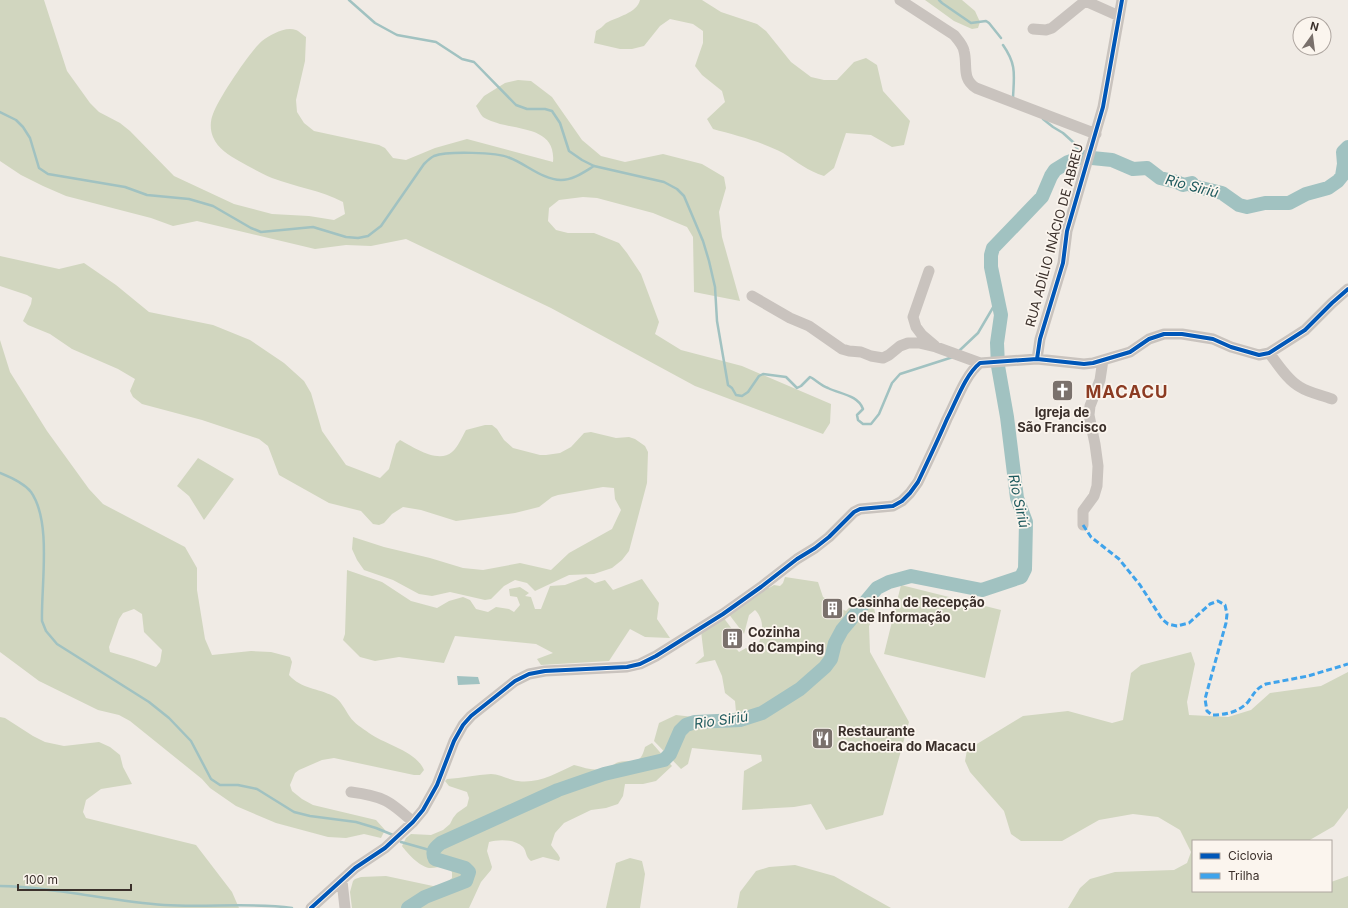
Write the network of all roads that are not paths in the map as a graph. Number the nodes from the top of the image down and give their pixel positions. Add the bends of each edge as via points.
1 (900, 0) edge
2 (1122, 0) edge
3 (1084, 1) edge
4 (1119, 16) junction
5 (1033, 29) dead end
6 (1096, 134) junction
7 (929, 271) dead end
8 (1348, 289) edge
9 (752, 296) dead end
10 (936, 346) junction
11 (1269, 353) junction
12 (1037, 359) junction
13 (1103, 360) junction
14 (980, 363) junction
15 (1332, 399) dead end
16 (1083, 525) dead end
17 (352, 792) dead end
18 (413, 822) junction
19 (342, 881) junction
20 (311, 908) edge
21 (346, 908) edge

1 - 6 street via 959,40 964,50 967,78 976,88
2 - 4 street, RUA ADÍLIO INÁCIO DE ABREU
3 - 4 street
3 - 5 street via 1052,28
4 - 6 street, RUA ADÍLIO INÁCIO DE ABREU
6 - 12 street, RUA ADÍLIO INÁCIO DE ABREU via 1067,231 1063,263 1040,339
7 - 10 street via 913,317 922,335
8 - 11 street via 1305,330
9 - 10 street via 809,326 842,349 849,351 883,358 908,343
10 - 14 street
11 - 13 street via 1259,355 1212,339 1164,334 1149,339 1130,352
11 - 15 street via 1300,388
12 - 13 street via 1084,364
12 - 14 street
13 - 16 street via 1100,380 1089,415 1098,466 1097,486 1094,496 1083,511
14 - 18 street via 965,384 918,482 902,501 893,506 860,509 854,512 829,537 761,587 717,618 640,664 545,671 529,674 515,681 463,725 437,785
17 - 18 street via 384,799
18 - 19 street via 385,848
19 - 20 street
19 - 21 street

